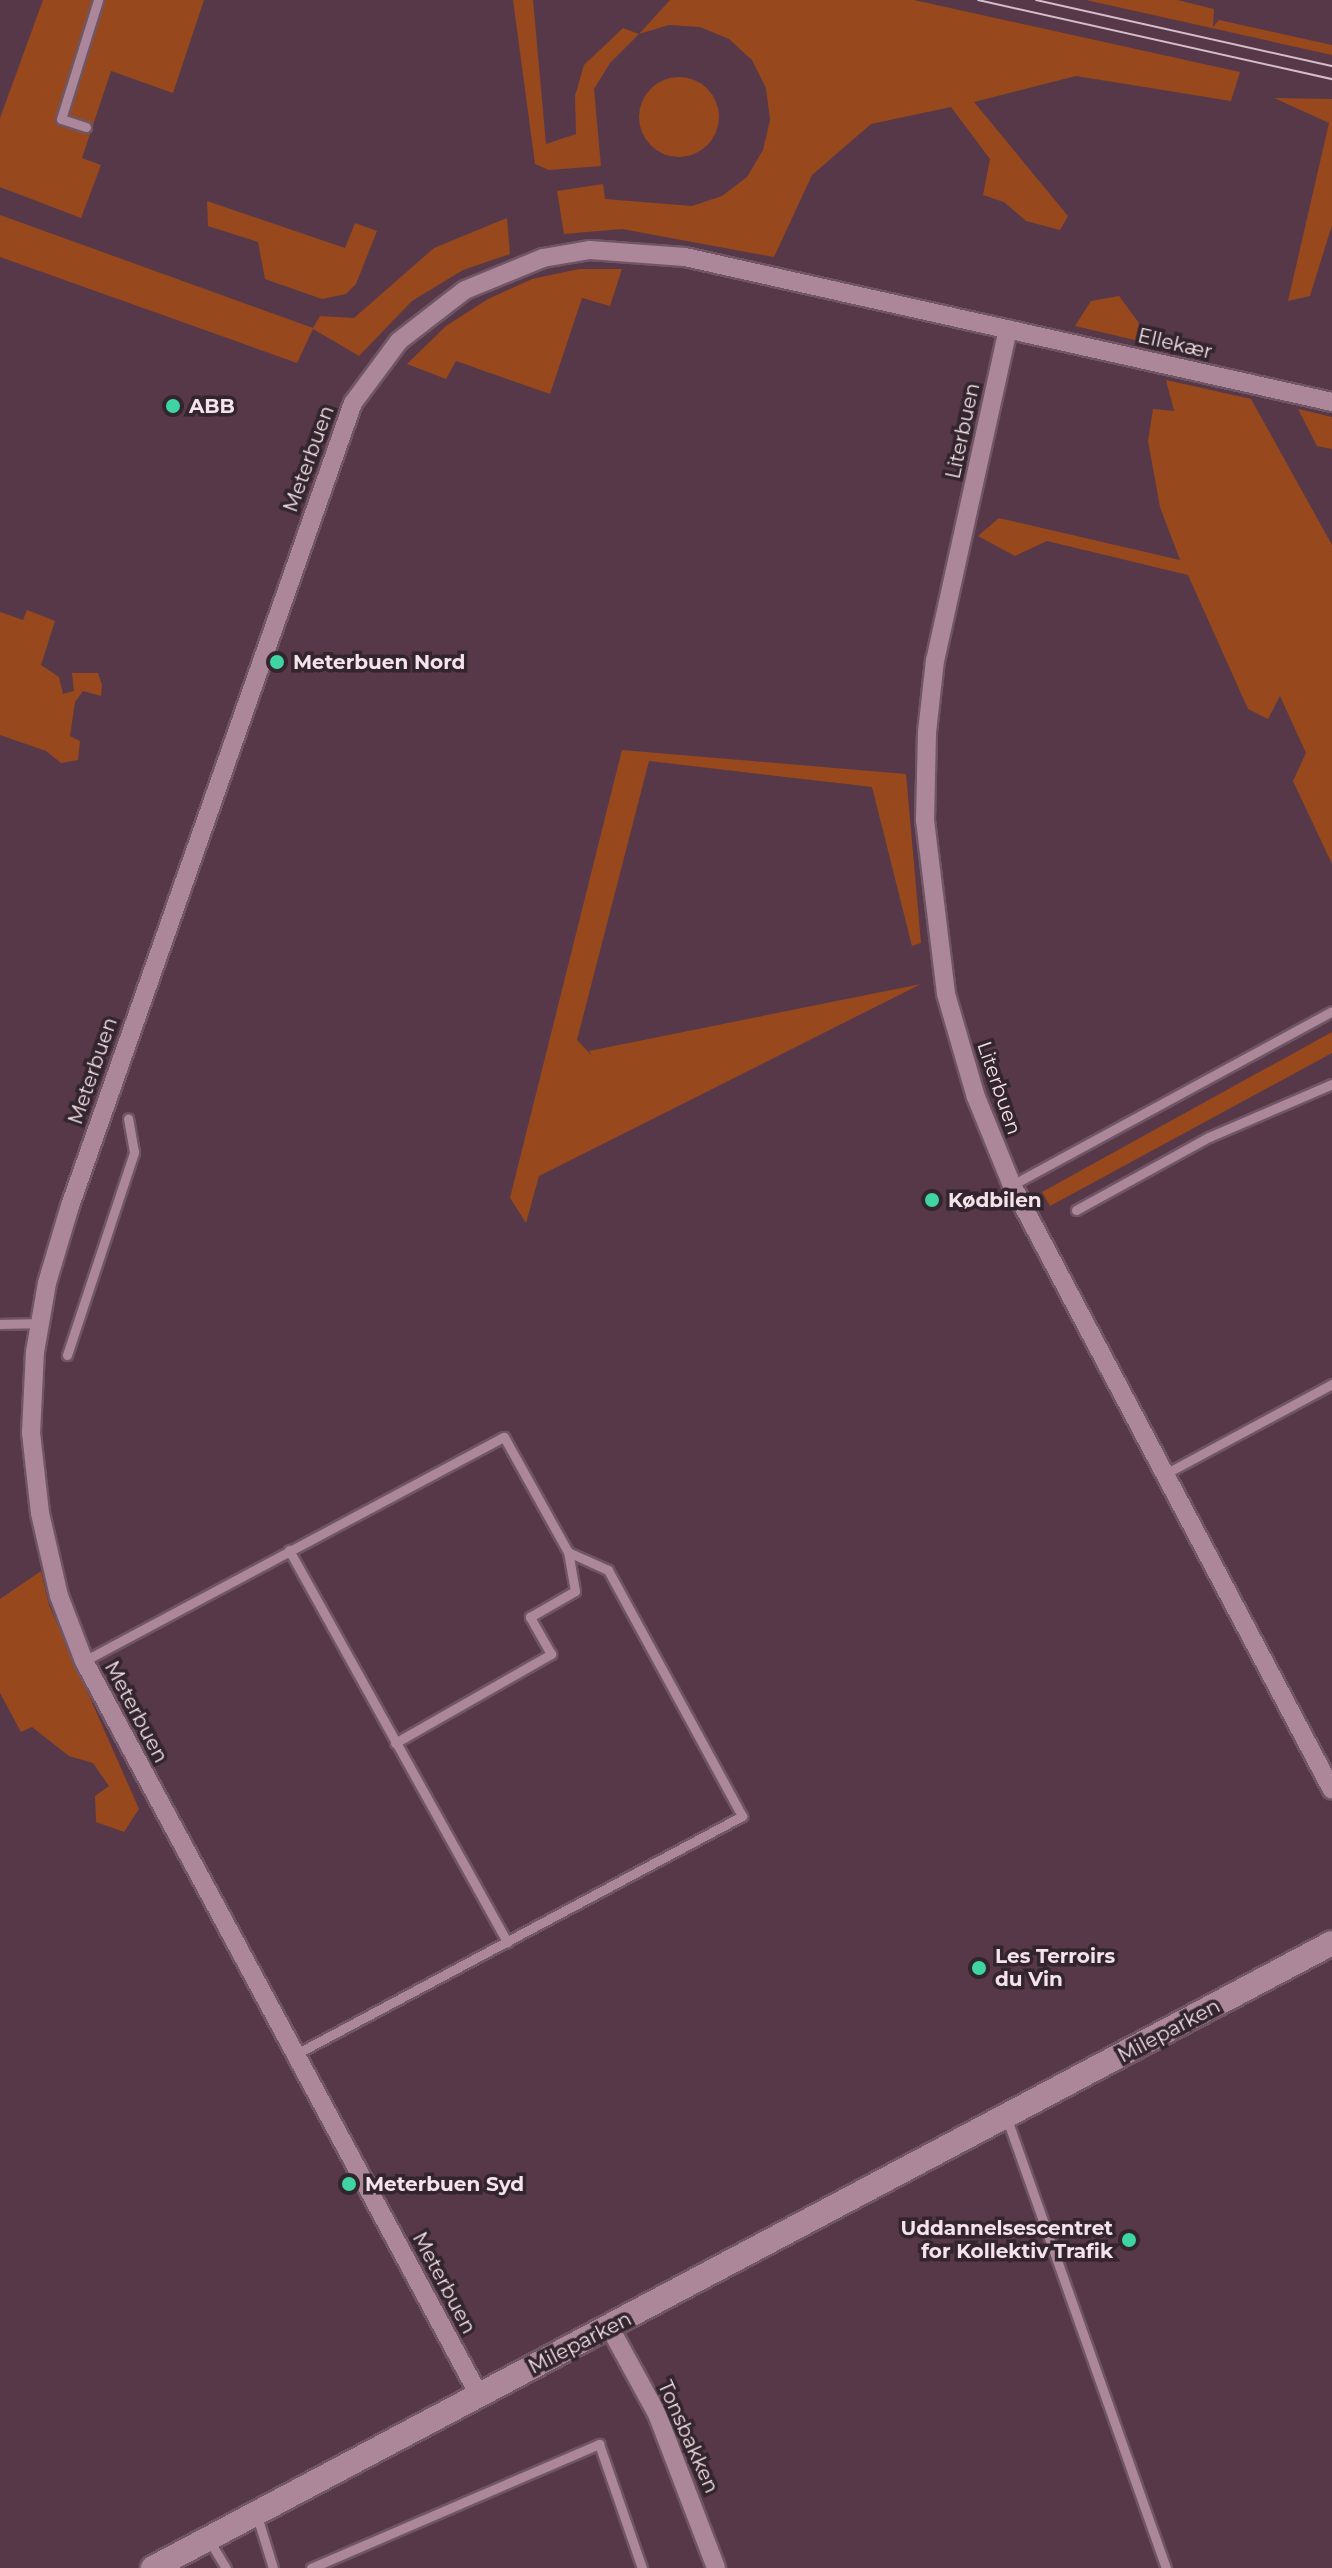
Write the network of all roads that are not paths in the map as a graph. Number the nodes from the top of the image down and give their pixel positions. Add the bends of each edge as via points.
1 (98, 0) edge
2 (86, 127) dead end
3 (1008, 329) junction
4 (1332, 402) edge
5 (1332, 1011) edge
6 (1332, 1084) edge
7 (128, 1119) dead end
8 (1012, 1185) junction
9 (1076, 1210) dead end
10 (40, 1323) junction
11 (0, 1324) edge
12 (67, 1355) dead end
13 (1332, 1384) edge
14 (1165, 1474) junction
15 (289, 1550) junction
16 (568, 1552) junction
17 (84, 1661) junction
18 (395, 1743) junction
19 (1332, 1790) edge
20 (507, 1942) junction
21 (1332, 1943) edge
22 (296, 2054) junction
23 (1007, 2118) junction
24 (610, 2328) junction
25 (479, 2395) junction
26 (257, 2516) junction
27 (209, 2540) junction
28 (153, 2568) edge
29 (226, 2568) edge
30 (273, 2568) edge
31 (311, 2568) edge
32 (642, 2568) edge
33 (716, 2568) edge
34 (1166, 2568) edge

1 - 2 lane via 61,119
3 - 4 street, Ellekær
3 - 8 street, Literbuen via 935,660 925,820 931,907 946,994 976,1097
3 - 10 street, Meterbuen via 685,257 590,250 503,271 465,290 399,341 372,374 348,417 70,1206
5 - 8 lane
6 - 9 lane via 1209,1137
7 - 12 lane via 134,1152
8 - 14 street, Literbuen
10 - 11 lane
10 - 17 street, Meterbuen via 31,1433 40,1513 59,1596
13 - 14 lane
14 - 19 street, Literbuen
15 - 16 lane via 504,1437
15 - 17 lane
15 - 18 lane
16 - 18 lane via 575,1591 530,1617 551,1654
16 - 20 lane via 608,1570 742,1816
17 - 22 street, Meterbuen
18 - 20 lane
20 - 22 lane
21 - 23 street, Mileparken
22 - 25 street, Meterbuen
23 - 24 street, Mileparken
23 - 34 lane
24 - 25 street, Mileparken
24 - 33 street, Tonsbakken via 657,2414
25 - 26 street, Mileparken
26 - 27 street, Mileparken
26 - 30 lane
27 - 28 street, Mileparken
27 - 29 lane
31 - 32 lane via 599,2444

